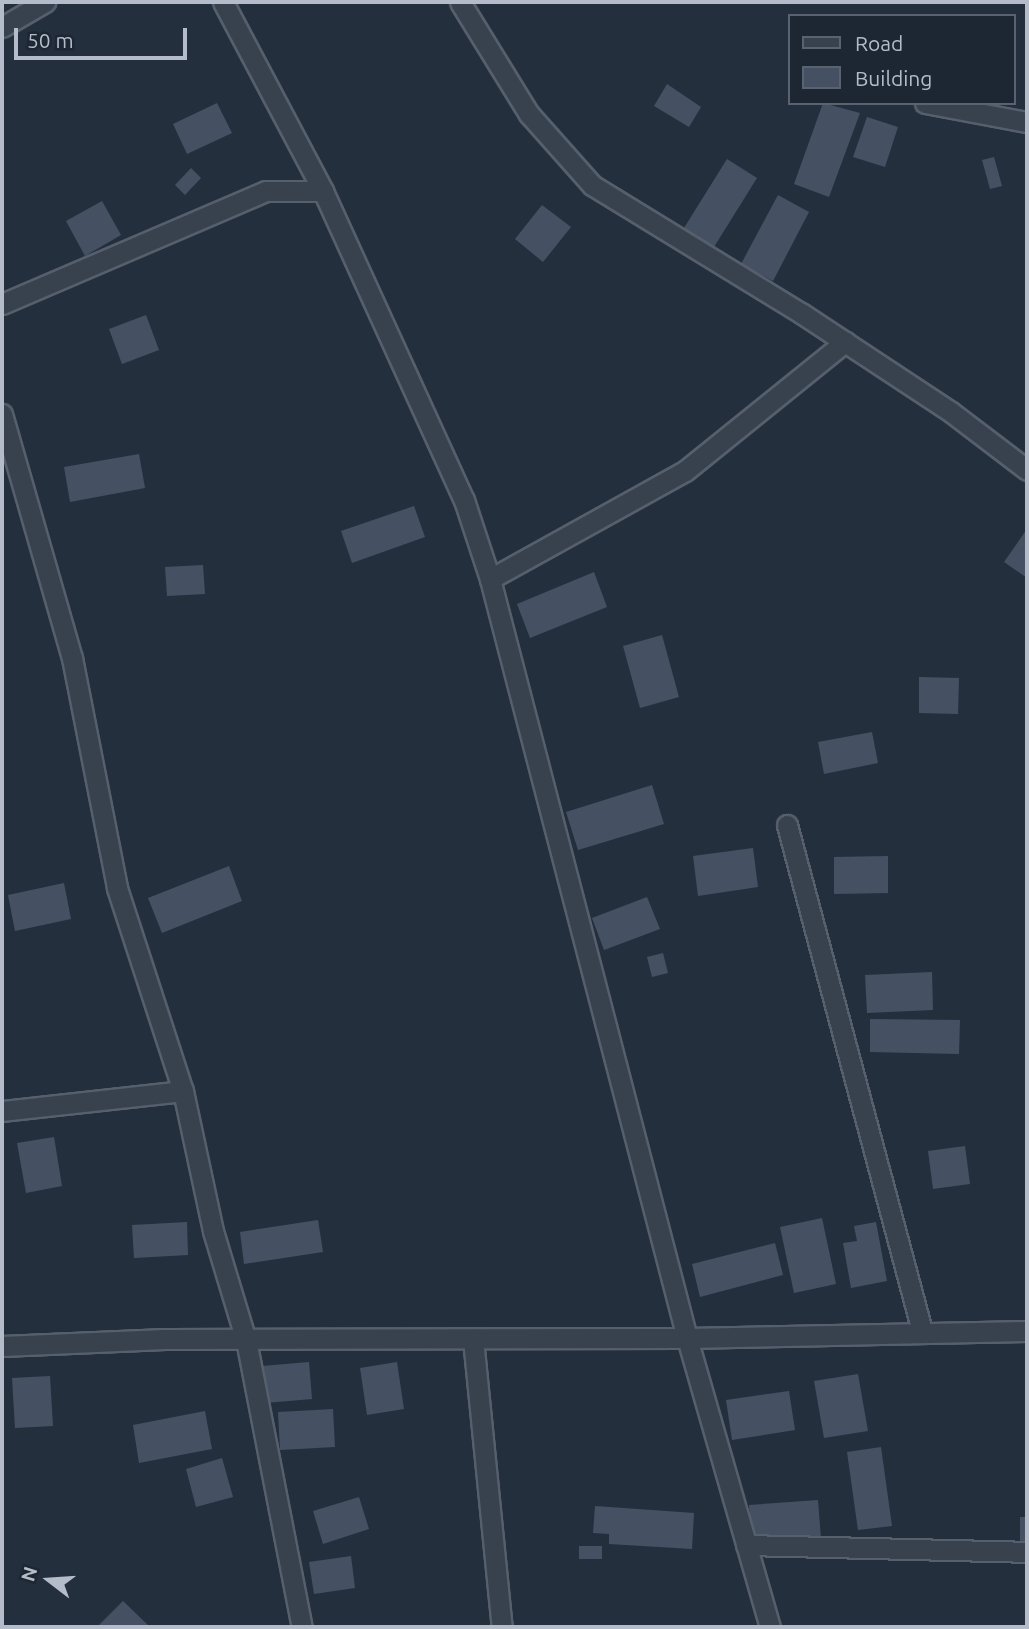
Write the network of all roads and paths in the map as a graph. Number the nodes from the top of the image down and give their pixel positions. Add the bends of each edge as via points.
1 (45, 2) edge
2 (223, 2) edge
3 (460, 2) edge
4 (2, 27) edge
5 (936, 105) edge
6 (1027, 122) edge
7 (323, 191) junction
8 (2, 304) edge
9 (845, 342) junction
10 (3, 423) edge
11 (1027, 470) edge
12 (490, 579) junction
13 (787, 825) dead end
14 (183, 1091) junction
15 (2, 1111) edge
16 (922, 1331) junction
17 (1027, 1331) edge
18 (687, 1338) junction
19 (472, 1339) junction
20 (246, 1340) junction
21 (2, 1346) edge
22 (746, 1545) junction
23 (1027, 1552) edge
24 (300, 1620) edge
25 (283, 1627) edge
26 (502, 1627) edge
27 (770, 1627) edge

1 - 4 street
2 - 7 street
3 - 9 street via 528,114 592,185
5 - 6 street
7 - 8 street via 266,191
7 - 12 street via 464,500
9 - 11 street via 951,412
9 - 12 street via 685,471
10 - 14 street via 72,657 117,888
12 - 18 street
13 - 16 street
14 - 15 street
14 - 20 street via 213,1231
16 - 17 street
16 - 18 street
18 - 19 street
18 - 22 street
19 - 20 street
19 - 26 street
20 - 21 street
20 - 24 street
22 - 23 street
22 - 27 street
24 - 25 street

